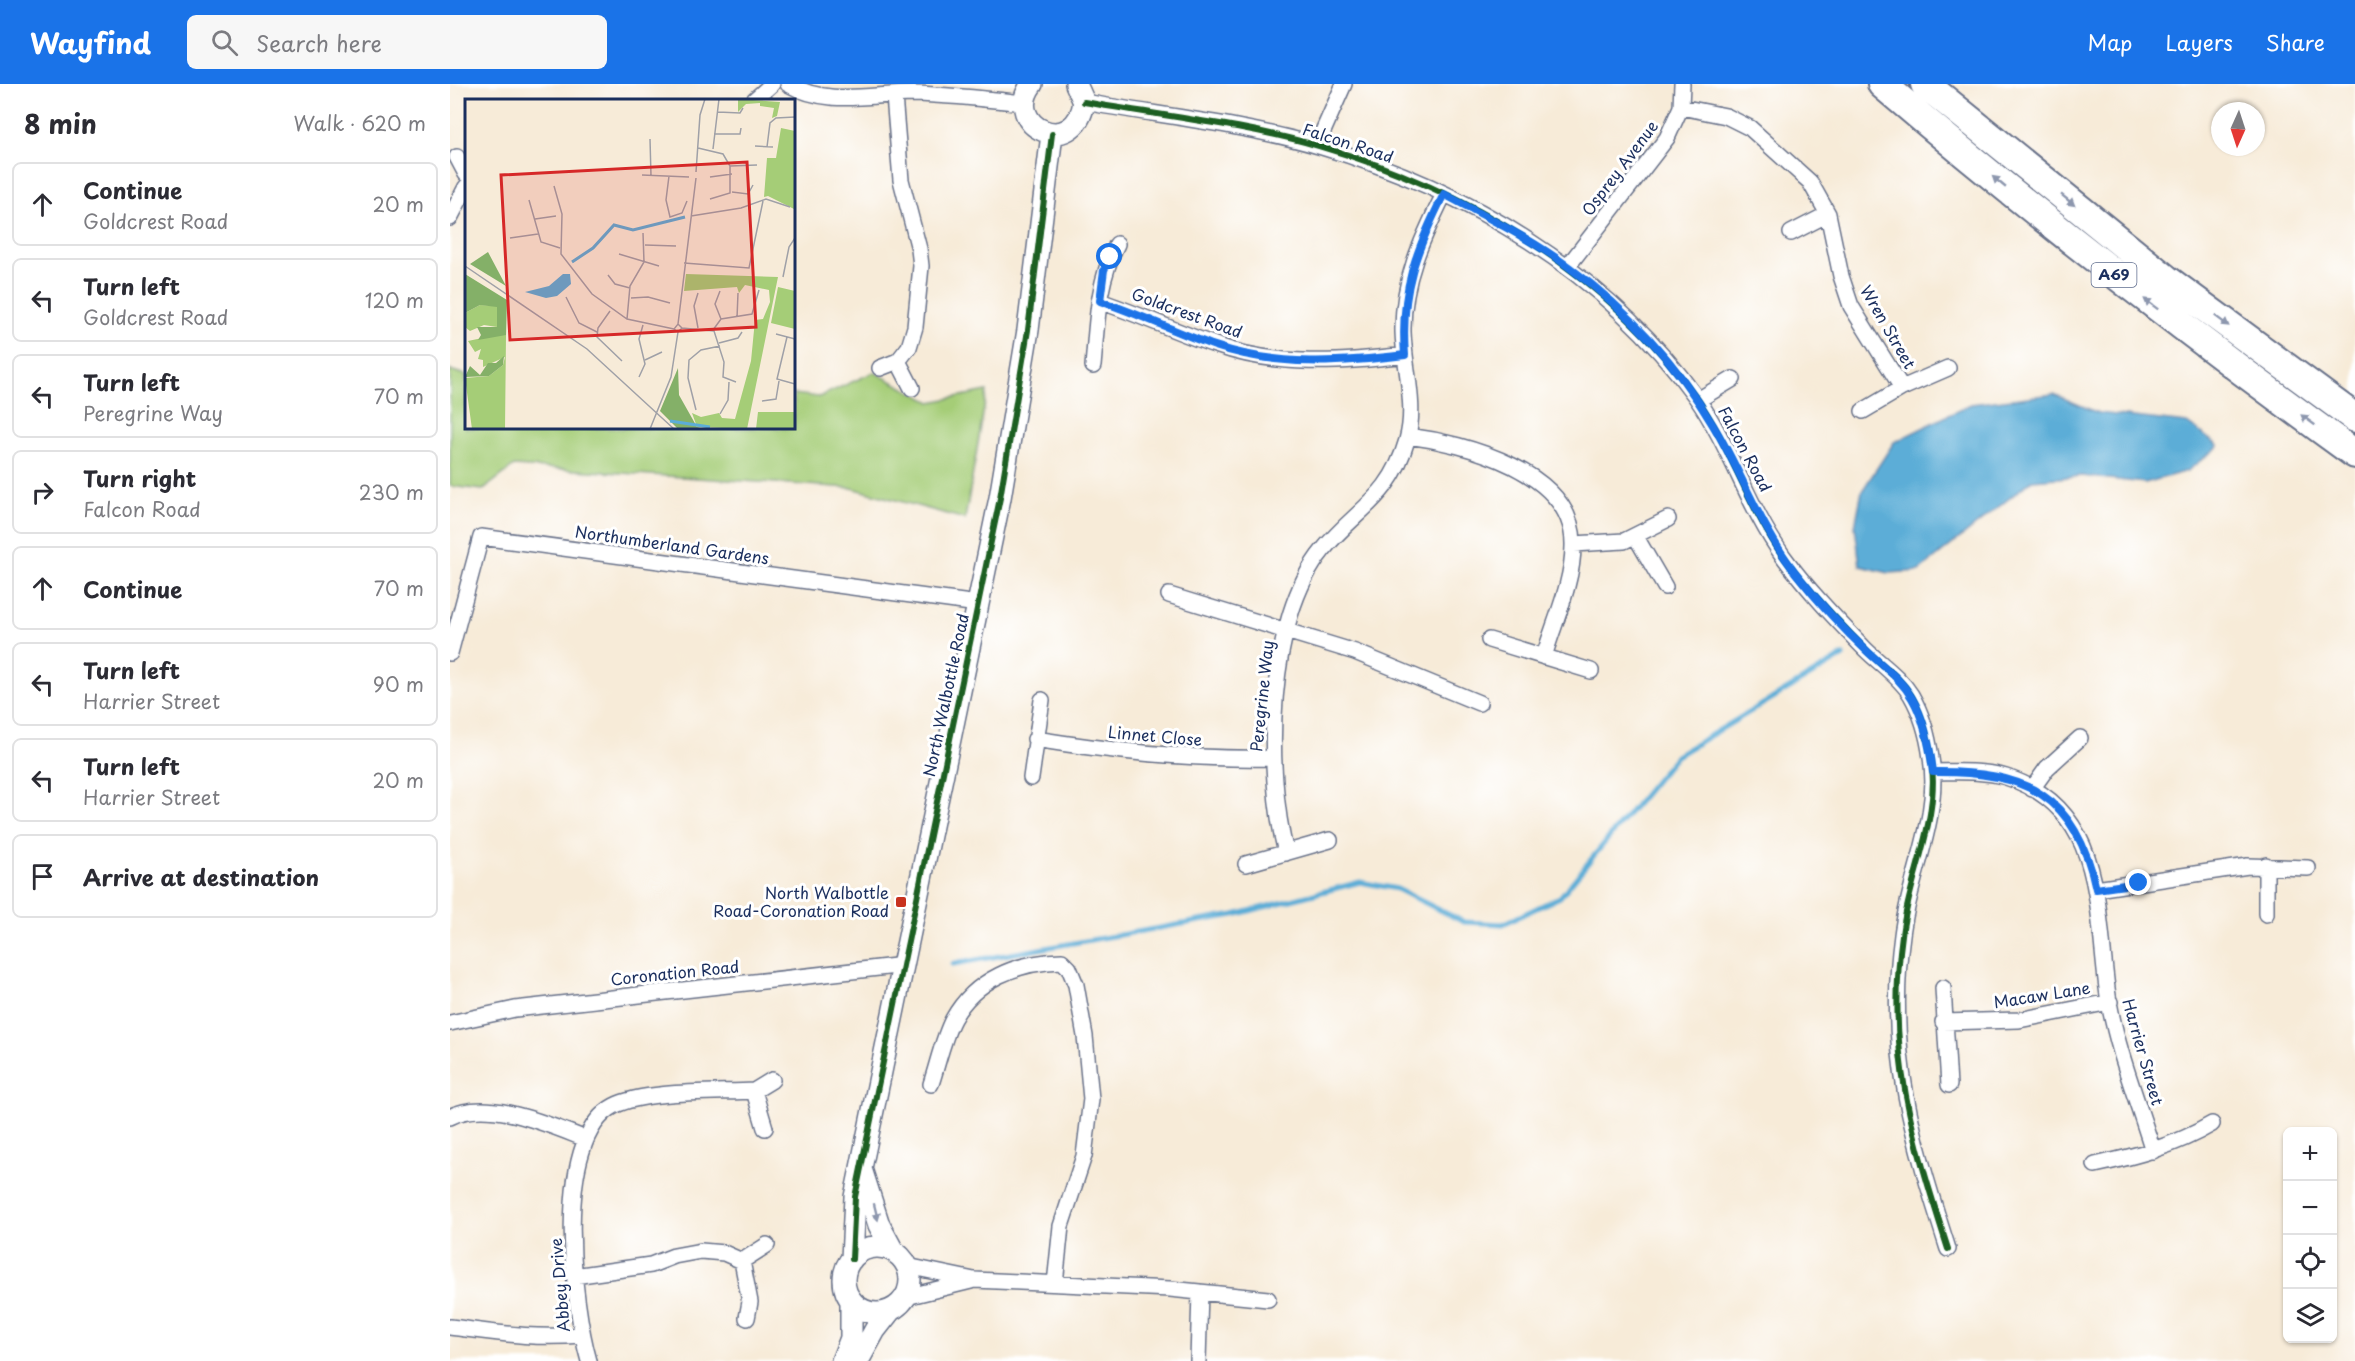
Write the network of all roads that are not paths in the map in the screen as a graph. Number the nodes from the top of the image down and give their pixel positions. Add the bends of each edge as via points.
1 (772, 84) edge
2 (788, 84) edge
3 (1344, 84) edge
4 (1682, 84) edge
5 (1881, 84) edge
6 (1925, 84) edge
7 (1028, 93) edge
8 (1080, 93) edge
9 (894, 96) junction
10 (755, 99) edge
11 (1681, 107) junction
12 (1052, 134) junction
13 (1317, 146) junction
14 (457, 157) dead end
15 (465, 172) edge
16 (465, 189) edge
17 (1444, 194) junction
18 (1828, 214) junction
19 (450, 218) edge
20 (1791, 233) dead end
21 (1116, 244) dead end
22 (1568, 266) junction
23 (1100, 301) junction
24 (1405, 355) junction
25 (898, 361) junction
26 (1093, 366) dead end
27 (880, 368) dead end
28 (1948, 368) dead end
29 (1733, 379) dead end
30 (912, 388) dead end
31 (1902, 388) junction
32 (1698, 400) junction
33 (1863, 411) dead end
34 (2355, 418) edge
35 (1408, 436) junction
36 (2355, 454) edge
37 (1668, 519) dead end
38 (1636, 537) junction
39 (1574, 544) junction
40 (1665, 587) dead end
41 (1169, 595) dead end
42 (978, 604) junction
43 (1287, 629) junction
44 (1489, 639) dead end
45 (450, 654) edge
46 (1544, 657) junction
47 (1591, 671) dead end
48 (1042, 700) dead end
49 (1479, 703) dead end
50 (2080, 738) dead end
51 (1035, 739) junction
52 (1273, 758) junction
53 (1933, 772) junction
54 (1031, 778) dead end
55 (2032, 789) junction
56 (1330, 840) dead end
57 (1286, 853) junction
58 (1246, 864) dead end
59 (2266, 865) junction
60 (2308, 868) dead end
61 (2096, 889) junction
62 (2266, 914) dead end
63 (905, 965) junction
64 (1943, 988) dead end
65 (2109, 1002) junction
66 (1943, 1022) junction
67 (450, 1023) edge
68 (772, 1080) dead end
69 (931, 1084) dead end
70 (1949, 1085) dead end
71 (754, 1091) junction
72 (450, 1117) edge
73 (2212, 1124) dead end
74 (765, 1128) dead end
75 (586, 1139) junction
76 (2153, 1151) junction
77 (2095, 1165) dead end
78 (862, 1172) junction
79 (767, 1245) dead end
80 (1948, 1249) dead end
81 (852, 1259) junction
82 (900, 1259) junction
83 (742, 1260) junction
84 (574, 1276) junction
85 (974, 1280) junction
86 (1055, 1284) junction
87 (1200, 1292) junction
88 (1268, 1299) dead end
89 (851, 1300) junction
90 (898, 1304) junction
91 (747, 1318) dead end
92 (450, 1327) edge
93 (582, 1335) junction
94 (589, 1361) edge
95 (842, 1361) edge
96 (858, 1361) edge
97 (1198, 1361) edge

1 - 10 street
2 - 9 street via 828,97
3 - 13 street
4 - 11 street, Osprey Avenue
36 -> 5 highway, A69 via 2146,300
6 -> 34 highway, A69 via 2166,279
7 - 9 street
7 - 12 street via 1026,114 1031,124
8 - 12 street via 1079,120 1072,128
8 - 13 street, Falcon Road
9 - 25 street via 901,180 921,266 915,327 909,347
11 - 18 street, Wren Street via 1726,116 1750,128 1810,182
11 - 22 street, Osprey Avenue via 1658,151
12 - 42 street, North Walbottle Road via 1028,330
13 - 17 street, Falcon Road via 1386,168
14 - 15 street
16 - 19 street
17 - 22 street, Falcon Road
17 - 24 street, Peregrine Way via 1411,270 1404,312
18 - 20 street
18 - 31 street, Wren Street via 1851,306
21 - 23 street via 1104,270
22 - 32 street, Falcon Road via 1640,330
23 - 24 street, Goldcrest Road via 1216,346 1271,359 1329,362
23 - 26 street
24 - 35 street, Peregrine Way via 1410,398
25 - 27 street
25 - 30 street
28 - 31 street, Wren Street
29 - 32 street
31 - 33 street, Wren Street
32 - 53 street, Falcon Road via 1768,532 1796,573 1903,683 1914,700 1924,724
35 - 39 street via 1452,442 1528,475 1560,504
35 - 43 street, Peregrine Way via 1386,486 1310,568 1300,586
37 - 38 street
38 - 39 street via 1611,544
38 - 40 street
39 - 46 street
41 - 43 street
42 - 45 street, Northumberland Gardens via 481,537
42 - 63 street, North Walbottle Road
43 - 49 street via 1384,663
43 - 52 street, Peregrine Way via 1279,667
44 - 46 street
46 - 47 street
48 - 51 street
50 - 55 street via 2047,768
51 - 52 street, Linnet Close via 1155,756
51 - 54 street
52 - 57 street, Peregrine Way via 1279,826
53 - 55 street, Harrier Street via 1985,773
53 - 80 street, Falcon Road via 1932,804 1902,936 1896,1006 1907,1112
55 - 61 street, Harrier Street via 2072,823 2087,854
56 - 57 street
57 - 58 street
59 - 60 street
59 - 61 street
59 - 62 street
61 - 65 street, Harrier Street
63 - 67 street, Coronation Road via 515,1009
63 - 78 street, North Walbottle Road
64 - 66 street
65 - 66 street, Macaw Lane via 2019,1020
65 - 76 street, Harrier Street
66 - 70 street
68 - 71 street, Abbey Drive
69 - 86 street via 953,1020 970,995 998,975 1026,964 1062,961 1069,968 1085,1036 1091,1099 1084,1156 1061,1226
71 - 74 street
71 - 75 street, Abbey Drive via 636,1098 612,1107
72 - 75 street via 460,1112 497,1110
73 - 76 street
75 - 84 street, Abbey Drive via 577,1173 572,1237
76 - 77 street
78 - 81 street, North Walbottle Road via 855,1197
78 -> 82 street, North Walbottle Road via 879,1225
79 - 83 street
81 - 82 street via 872,1248
81 - 89 street, North Walbottle Road via 844,1279
82 - 85 street
82 - 90 street, North Walbottle Road via 910,1277
83 - 84 street via 701,1251 651,1265
83 - 91 street via 750,1302
84 - 93 street, Abbey Drive
85 - 86 street
85 - 90 street
86 - 87 street
87 - 88 street
87 - 97 street
89 - 90 street via 869,1312
89 - 95 street, North Walbottle Road via 851,1338
90 - 96 street via 874,1330
92 - 93 street via 509,1336
93 - 94 street, Abbey Drive

